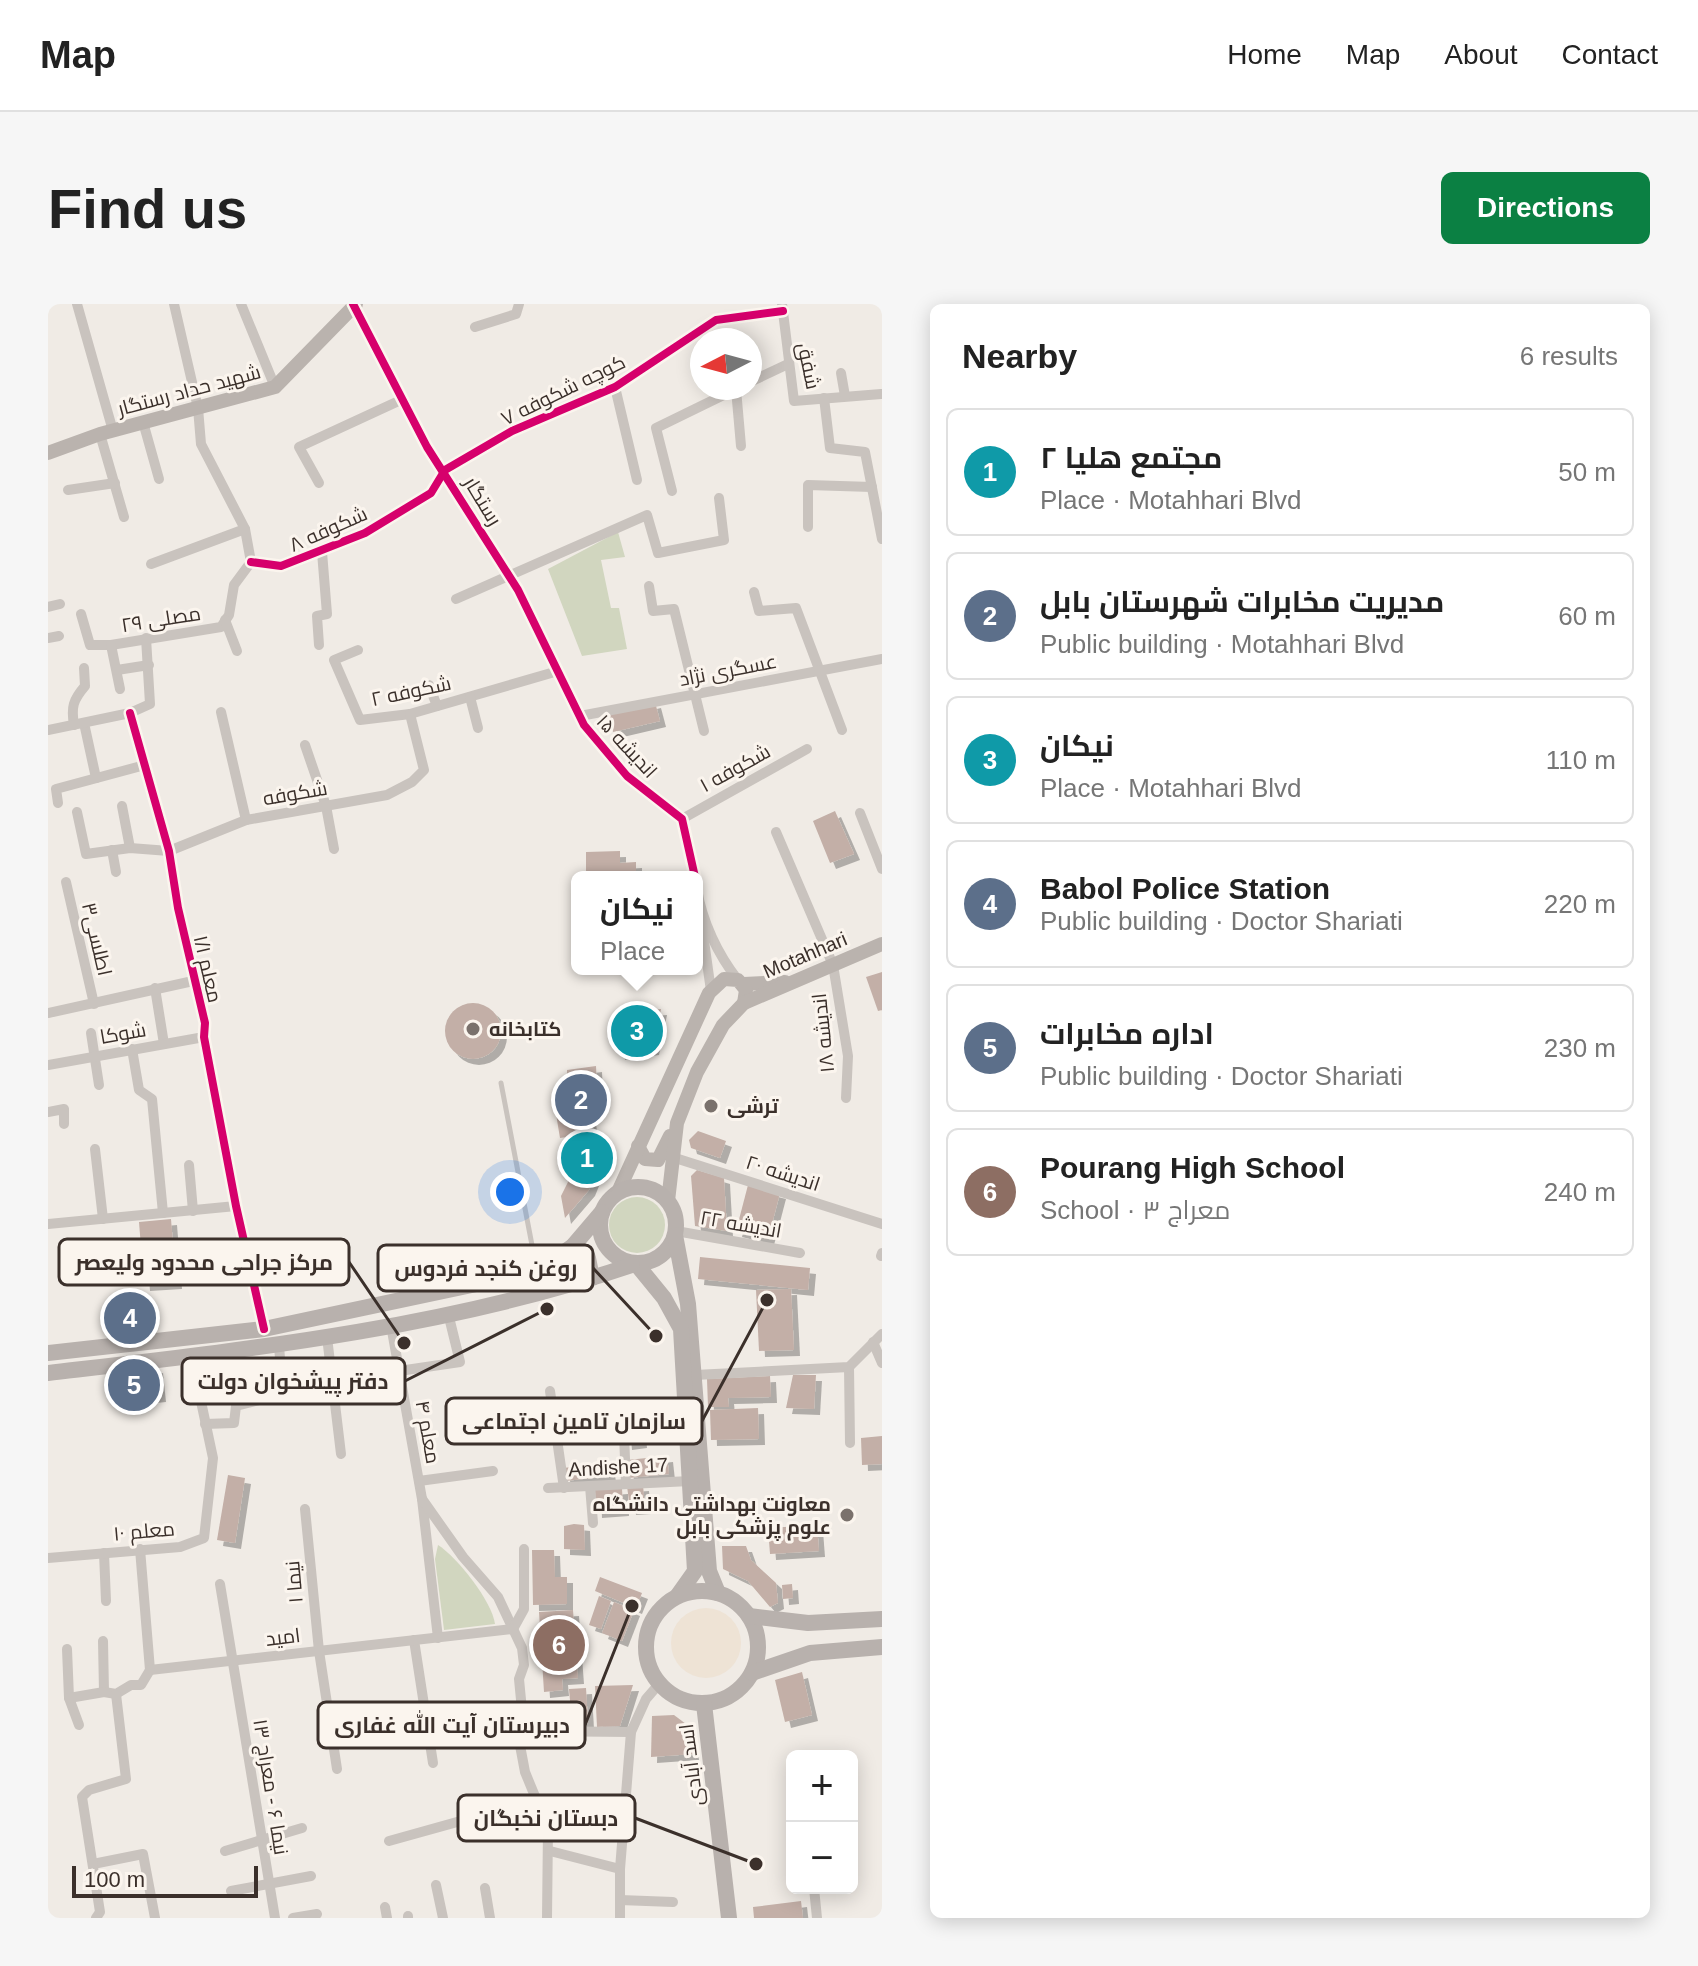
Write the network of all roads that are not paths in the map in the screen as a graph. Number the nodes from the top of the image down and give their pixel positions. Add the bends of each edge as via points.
1 (77, 304) edge
2 (174, 304) edge
3 (241, 304) edge
4 (519, 304) edge
5 (355, 305) edge
6 (783, 308) edge
7 (475, 327) dead end
8 (788, 364) junction
9 (841, 373) dead end
10 (762, 376) edge
11 (275, 387) junction
12 (615, 387) junction
13 (881, 394) edge
14 (845, 396) junction
15 (824, 398) junction
16 (403, 399) junction
17 (714, 400) edge
18 (738, 400) edge
19 (198, 408) junction
20 (143, 422) junction
21 (106, 432) junction
22 (741, 446) dead end
23 (48, 453) edge
24 (445, 470) junction
25 (159, 479) dead end
26 (637, 480) dead end
27 (115, 483) junction
28 (319, 483) dead end
29 (872, 487) junction
30 (68, 490) dead end
31 (672, 491) dead end
32 (719, 498) dead end
33 (124, 517) dead end
34 (808, 527) dead end
35 (245, 529) junction
36 (882, 539) edge
37 (322, 552) junction
38 (251, 562) junction
39 (151, 564) dead end
40 (509, 575) junction
41 (649, 586) dead end
42 (754, 592) dead end
43 (456, 599) dead end
44 (60, 604) dead end
45 (48, 607) edge
46 (81, 614) dead end
47 (225, 620) junction
48 (146, 638) junction
49 (111, 645) junction
50 (319, 645) dead end
51 (358, 650) dead end
52 (237, 651) dead end
53 (882, 659) edge
54 (149, 665) junction
55 (84, 668) dead end
56 (117, 670) junction
57 (558, 671) junction
58 (819, 671) junction
59 (429, 685) dead end
60 (120, 689) dead end
61 (695, 694) junction
62 (470, 697) junction
63 (437, 706) junction
64 (221, 712) dead end
65 (130, 713) junction
66 (410, 714) junction
67 (580, 716) junction
68 (79, 724) junction
69 (478, 728) dead end
70 (48, 730) edge
71 (842, 730) dead end
72 (704, 731) dead end
73 (305, 745) dead end
74 (807, 749) dead end
75 (145, 765) junction
76 (96, 778) junction
77 (58, 803) dead end
78 (122, 806) dead end
79 (326, 806) junction
80 (77, 812) dead end
81 (860, 813) dead end
82 (682, 819) junction
83 (246, 820) junction
84 (776, 832) dead end
85 (130, 848) junction
86 (334, 849) dead end
87 (112, 850) junction
88 (169, 851) junction
89 (882, 869) edge
90 (694, 871) edge
91 (116, 872) dead end
92 (66, 882) dead end
93 (703, 917) edge
94 (703, 932) edge
95 (882, 944) edge
96 (833, 965) junction
97 (193, 981) junction
98 (735, 981) junction
99 (798, 981) junction
100 (155, 988) junction
101 (711, 991) junction
102 (744, 1003) junction
103 (94, 1004) junction
104 (48, 1013) edge
105 (91, 1033) dead end
106 (204, 1037) junction
107 (164, 1044) junction
108 (132, 1049) junction
109 (95, 1056) junction
110 (48, 1065) edge
111 (501, 1083) dead end
112 (99, 1085) dead end
113 (846, 1098) dead end
114 (48, 1112) edge
115 (677, 1123) junction
116 (64, 1124) dead end
117 (638, 1146) junction
118 (95, 1149) dead end
119 (672, 1157) junction
120 (189, 1165) dead end
121 (618, 1192) junction
122 (668, 1201) junction
123 (236, 1206) junction
124 (193, 1211) junction
125 (602, 1212) junction
126 (163, 1213) junction
127 (103, 1219) junction
128 (48, 1224) edge
129 (882, 1224) edge
130 (675, 1233) junction
131 (573, 1246) junction
132 (800, 1253) dead end
133 (634, 1265) junction
134 (537, 1271) junction
135 (592, 1278) junction
136 (448, 1313) junction
137 (391, 1325) junction
138 (264, 1329) junction
139 (882, 1334) edge
140 (327, 1337) junction
141 (48, 1342) edge
142 (873, 1342) junction
143 (103, 1345) junction
144 (279, 1346) junction
145 (48, 1353) edge
146 (192, 1359) junction
147 (882, 1363) edge
148 (106, 1367) junction
149 (849, 1367) junction
150 (399, 1371) junction
151 (48, 1373) edge
152 (695, 1375) junction
153 (550, 1391) dead end
154 (205, 1424) junction
155 (624, 1434) dead end
156 (850, 1443) dead end
157 (341, 1454) dead end
158 (493, 1471) dead end
159 (419, 1481) junction
160 (690, 1481) junction
161 (626, 1484) junction
162 (590, 1486) junction
163 (548, 1488) dead end
164 (564, 1488) junction
165 (422, 1499) junction
166 (305, 1509) dead end
167 (593, 1523) dead end
168 (140, 1549) junction
169 (524, 1549) dead end
170 (104, 1553) junction
171 (48, 1558) edge
172 (220, 1584) dead end
173 (718, 1593) junction
174 (678, 1595) junction
175 (106, 1601) dead end
176 (749, 1616) junction
177 (882, 1619) edge
178 (513, 1629) junction
179 (438, 1638) junction
180 (414, 1640) junction
181 (103, 1641) dead end
182 (882, 1647) edge
183 (67, 1649) dead end
184 (319, 1651) junction
185 (232, 1661) junction
186 (150, 1670) junction
187 (752, 1673) junction
188 (659, 1684) junction
189 (110, 1693) junction
190 (69, 1698) junction
191 (704, 1704) junction
192 (79, 1725) dead end
193 (524, 1731) junction
194 (631, 1732) junction
195 (433, 1763) dead end
196 (337, 1769) dead end
197 (536, 1800) junction
198 (302, 1828) dead end
199 (389, 1841) dead end
200 (261, 1842) junction
201 (225, 1851) dead end
202 (550, 1851) junction
203 (93, 1864) junction
204 (620, 1869) junction
205 (311, 1876) dead end
206 (268, 1884) junction
207 (436, 1885) dead end
208 (485, 1888) dead end
209 (231, 1891) dead end
210 (815, 1894) edge
211 (620, 1900) junction
212 (673, 1902) dead end
213 (317, 1914) dead end
214 (96, 1918) edge
215 (155, 1918) edge
216 (275, 1918) edge
217 (293, 1918) edge
218 (443, 1918) edge
219 (490, 1918) edge
220 (547, 1918) edge
221 (620, 1918) edge
222 (729, 1918) edge
223 (817, 1918) edge

1 - 21 street
2 - 19 street
3 - 11 street
4 - 7 street via 516,314
5 - 11 main road, شهید حداد رستگار
5 - 16 street, رستگار
6 - 8 street, شفق
6 - 12 street, کوچه شکوفه ۷ via 716,320
8 - 10 street
8 - 15 street, شفق via 794,401
9 - 14 street
11 - 19 main road, شهید حداد رستگار
12 - 24 street, کوچه شکوفه ۷ via 512,431
12 - 26 street
13 - 14 street, شفق
14 - 15 street, شفق
15 - 29 street via 830,448 865,452
16 - 24 street, رستگار
16 - 28 street via 299,447
17 - 31 street via 656,428
18 - 22 street
19 - 20 main road, شهید حداد رستگار
19 - 35 street via 201,444
20 - 21 main road, شهید حداد رستگار
20 - 25 street
21 - 23 main road, شهید حداد رستگار
21 - 27 street
24 - 37 street, شکوفه ۸ via 431,493
24 - 40 street, رستگار
27 - 30 street
27 - 33 street
29 - 34 street via 808,485
29 - 36 street
32 - 40 street via 724,540 658,553 647,515
35 - 38 street
35 - 39 street
37 - 38 street, شکوفه ۸ via 281,566
37 - 50 street via 327,614 317,616
38 - 47 street, مصلی ۲۹ via 234,585
40 - 43 street
40 - 57 street, رستگار
41 - 61 street via 653,611 674,609
42 - 58 street via 759,611 796,608
44 - 45 street
46 - 49 street, مصلی ۲۹ via 90,645
47 - 48 street, مصلی ۲۹ via 221,627 204,631
47 - 52 street
48 - 49 street, مصلی ۲۹
48 - 54 street
49 - 56 street
51 - 66 street, شکوفه ۲ via 334,660 360,720
53 - 58 street, عسگری نژاد
54 - 56 street
54 - 65 street via 150,704
55 - 68 street via 85,686 71,709
56 - 60 street
57 - 62 street, شکوفه ۲
57 - 67 street, رستگار
58 - 61 street, عسگری نژاد
58 - 71 street
59 - 63 street
61 - 67 street, عسگری نژاد
61 - 72 street
62 - 63 street, شکوفه ۲
62 - 69 street
63 - 66 street, شکوفه ۲
64 - 83 street
65 - 68 street
65 - 75 street, معلم ۱/۱
66 - 79 street, شکوفه via 424,770 387,795
67 - 82 street, اندیشه ۱۵ via 627,776
68 - 70 street
68 - 76 street
73 - 79 street
74 - 82 street, شکوفه ۱
75 - 76 street
75 - 88 street, معلم ۱/۱
76 - 77 street via 56,789
78 - 85 street
79 - 83 street, شکوفه
79 - 86 street
80 - 87 street via 86,854
81 - 89 street
82 - 90 street
83 - 88 street, شکوفه
84 - 96 street, اندیشه ۱۸
85 - 87 street
85 - 88 street
87 - 91 street
88 - 97 street, معلم ۱/۱
92 - 103 street, اطلسی۳
93 - 98 street
94 - 101 street
95 - 96 main road, Motahhari
96 - 99 main road, Motahhari
96 - 113 street, اندیشه ۱۸ via 848,1056
97 - 100 street
97 - 106 street, معلم ۱/۱
98 - 99 main road
98 - 101 main road
98 - 102 main road
99 - 102 main road, Motahhari
100 - 103 street
100 - 107 street
101 - 117 main road
102 - 115 main road via 715,1034
103 - 104 street
105 - 109 street
106 - 107 street, شوکا
106 - 123 street, معلم ۱/۱
107 - 108 street, شوکا
108 - 109 street, شوکا
108 - 126 street via 139,1090 152,1099
109 - 110 street, شوکا
109 - 112 street
111 - 134 lane
114 - 116 street via 64,1109
115 - 117 main road via 658,1160 645,1159
115 - 119 main road
117 - 121 main road
118 - 127 street
119 - 122 main road
119 - 129 street, اندیشه ۲۰
120 - 124 street
121 - 122 main road via 641,1187
121 - 125 main road
122 - 130 main road
123 - 124 street
123 - 138 street, معلم ۱/۱
124 - 126 street
125 - 131 main road
125 - 133 main road via 605,1243
126 - 127 street
127 - 128 street
130 - 132 street, اندیشه ۲۲
130 - 133 main road via 664,1253
130 - 152 main road
131 - 134 main road
131 - 135 main road via 588,1258
133 - 135 main road
133 - 160 main road via 671,1308 681,1329
134 - 138 main road
135 - 136 main road
136 - 137 main road
136 - 150 street via 460,1362
137 - 140 main road
137 - 150 street, معلم ۴
138 - 143 main road
139 - 142 street
140 - 144 main road
140 - 157 street
141 - 145 street
142 - 147 street
142 - 149 street
143 - 145 main road
143 - 148 main road
144 - 146 main road
144 - 154 street via 282,1383 275,1396 236,1406 234,1423
146 - 148 main road
146 - 154 street, معلم ۱۰
148 - 151 main road
149 - 152 street
149 - 156 street
150 - 159 street, معلم ۴
152 - 173 main road via 709,1571
153 - 164 street
154 - 168 street, معلم ۱۰ via 213,1458 204,1538 180,1547
155 - 161 street
158 - 159 street
159 - 165 street, معلم ۴
160 - 161 street, Andishe 17
160 - 174 main road via 695,1571
161 - 162 street, Andishe 17
162 - 164 street, Andishe 17
162 - 167 street
163 - 164 street, Andishe 17
165 - 178 street via 498,1597
165 - 179 street, معلم ۴
166 - 184 street, نیما ۱
168 - 170 street, معلم ۱۰
168 - 186 street
169 - 178 street via 524,1609
170 - 171 street, معلم ۱۰
170 - 175 street
172 - 185 street, نیما ۶ - معراج ۱۳
173 - 174 main road
173 - 176 main road
174 - 188 main road via 664,1604 647,1630 647,1661
176 - 177 main road via 808,1623
176 - 187 main road via 758,1644
178 - 179 street, امید
178 - 193 street via 524,1665 519,1679
179 - 180 street, امید
180 - 184 street, امید
180 - 195 street
181 - 189 street
182 - 187 main road via 810,1653
183 - 190 street
184 - 185 street, امید
184 - 196 street, نیما ۱
185 - 186 street, امید
185 - 200 street, نیما ۶ - معراج ۱۳
186 - 189 street, امید via 141,1685
187 - 191 main road via 732,1695
188 - 191 main road via 674,1697
188 - 194 street
189 - 190 street, امید
189 - 203 street via 126,1779 82,1797
190 - 192 street
191 - 222 main road, اسد آبادی
193 - 194 street
193 - 197 street via 519,1740
194 - 204 street
197 - 199 street
197 - 202 street via 548,1828
198 - 200 street
200 - 201 street
200 - 206 street, نیما ۶ - معراج ۱۳
202 - 204 street
202 - 220 street
203 - 214 street via 100,1912
203 - 215 street via 143,1854
204 - 211 street
205 - 206 street
206 - 209 street
206 - 216 street, نیما ۶ - معراج ۱۳
207 - 218 street
208 - 219 street
210 - 223 street
211 - 212 street
211 - 221 street
213 - 217 street

